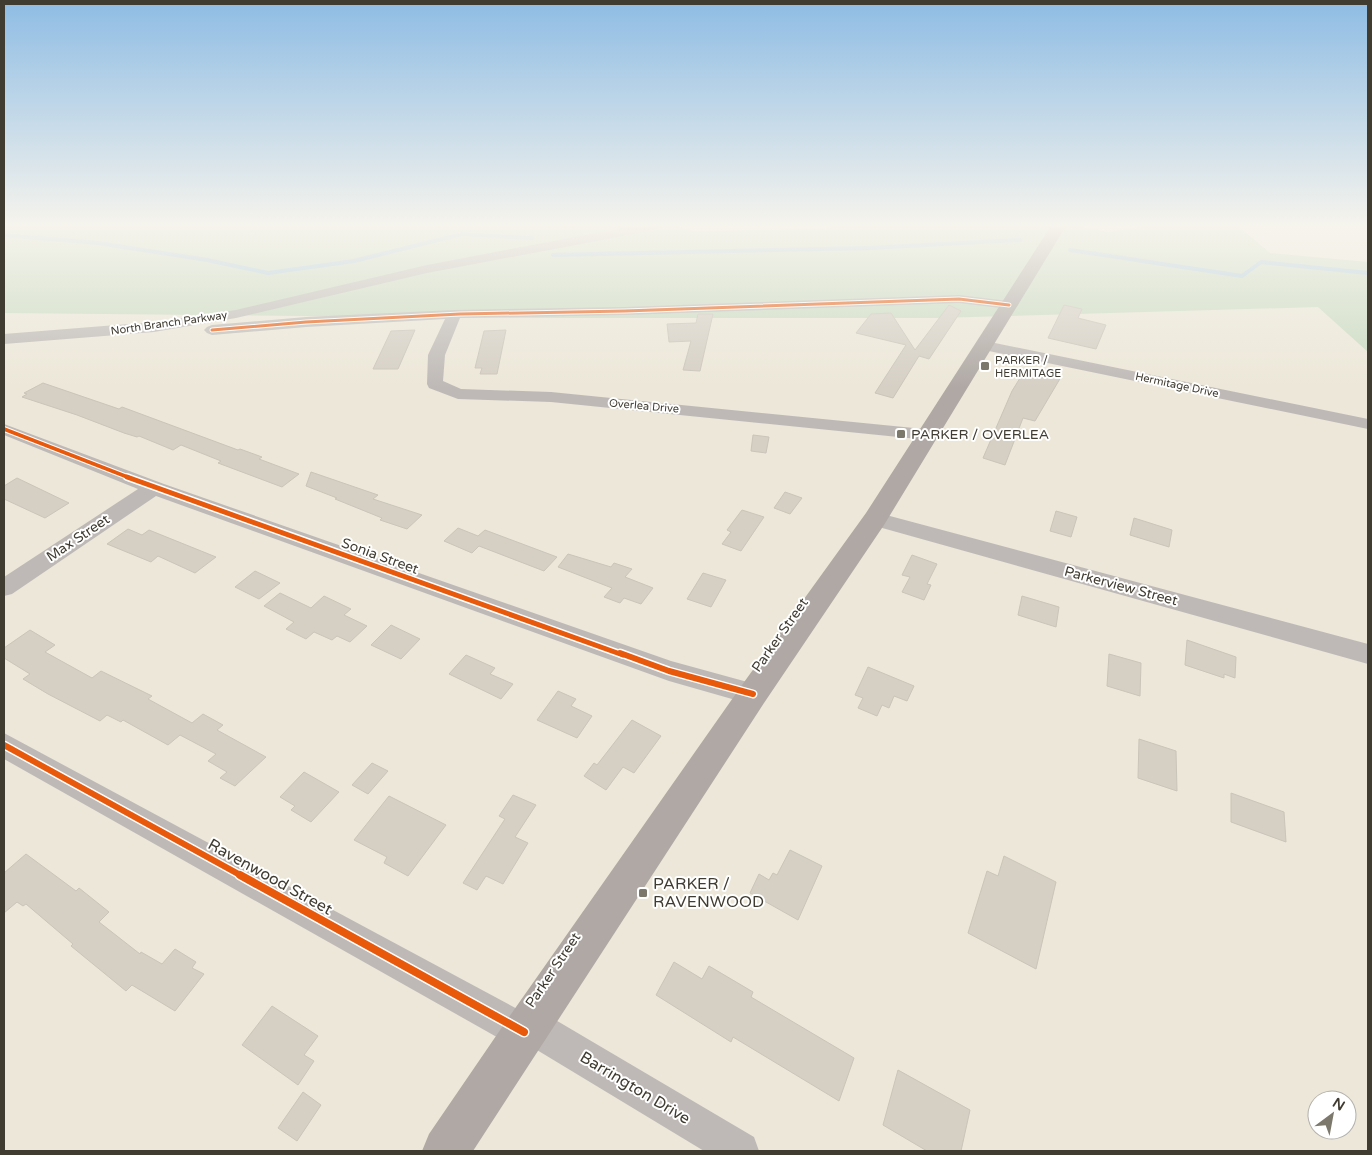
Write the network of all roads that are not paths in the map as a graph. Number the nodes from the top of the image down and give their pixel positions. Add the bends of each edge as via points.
1 (380, 280) edge
2 (1025, 280) edge
3 (300, 300) junction
4 (1009, 305) junction
5 (456, 314) junction
6 (306, 322) junction
7 (212, 330) dead end
8 (4, 339) edge
9 (985, 346) junction
10 (1368, 424) edge
11 (4, 429) edge
12 (928, 434) junction
13 (153, 488) junction
14 (875, 518) junction
15 (4, 588) edge
16 (1368, 654) edge
17 (752, 694) junction
18 (4, 745) edge
19 (527, 1028) junction
20 (446, 1151) edge
21 (740, 1151) edge

1 - 3 street, North Branch Parkway
2 - 4 main road, Parker Street
3 - 6 street
3 - 8 street, North Branch Parkway via 157,326
4 - 5 street via 950,299
4 - 9 main road, Parker Street
5 - 6 street
5 - 12 street, Overlea Drive via 437,348 434,365 435,384 458,394 550,397
6 - 7 street
9 - 10 street, Hermitage Drive
9 - 12 main road, Parker Street
11 - 13 street, Sonia Street
12 - 14 main road, Parker Street
13 - 15 street, Max Street
13 - 17 street, Sonia Street via 669,671
14 - 16 street, Parkerview Street
14 - 17 main road, Parker Street
17 - 19 main road, Parker Street
18 - 19 street, Ravenwood Street
19 - 20 main road, Parker Street
19 - 21 street, Barrington Drive

